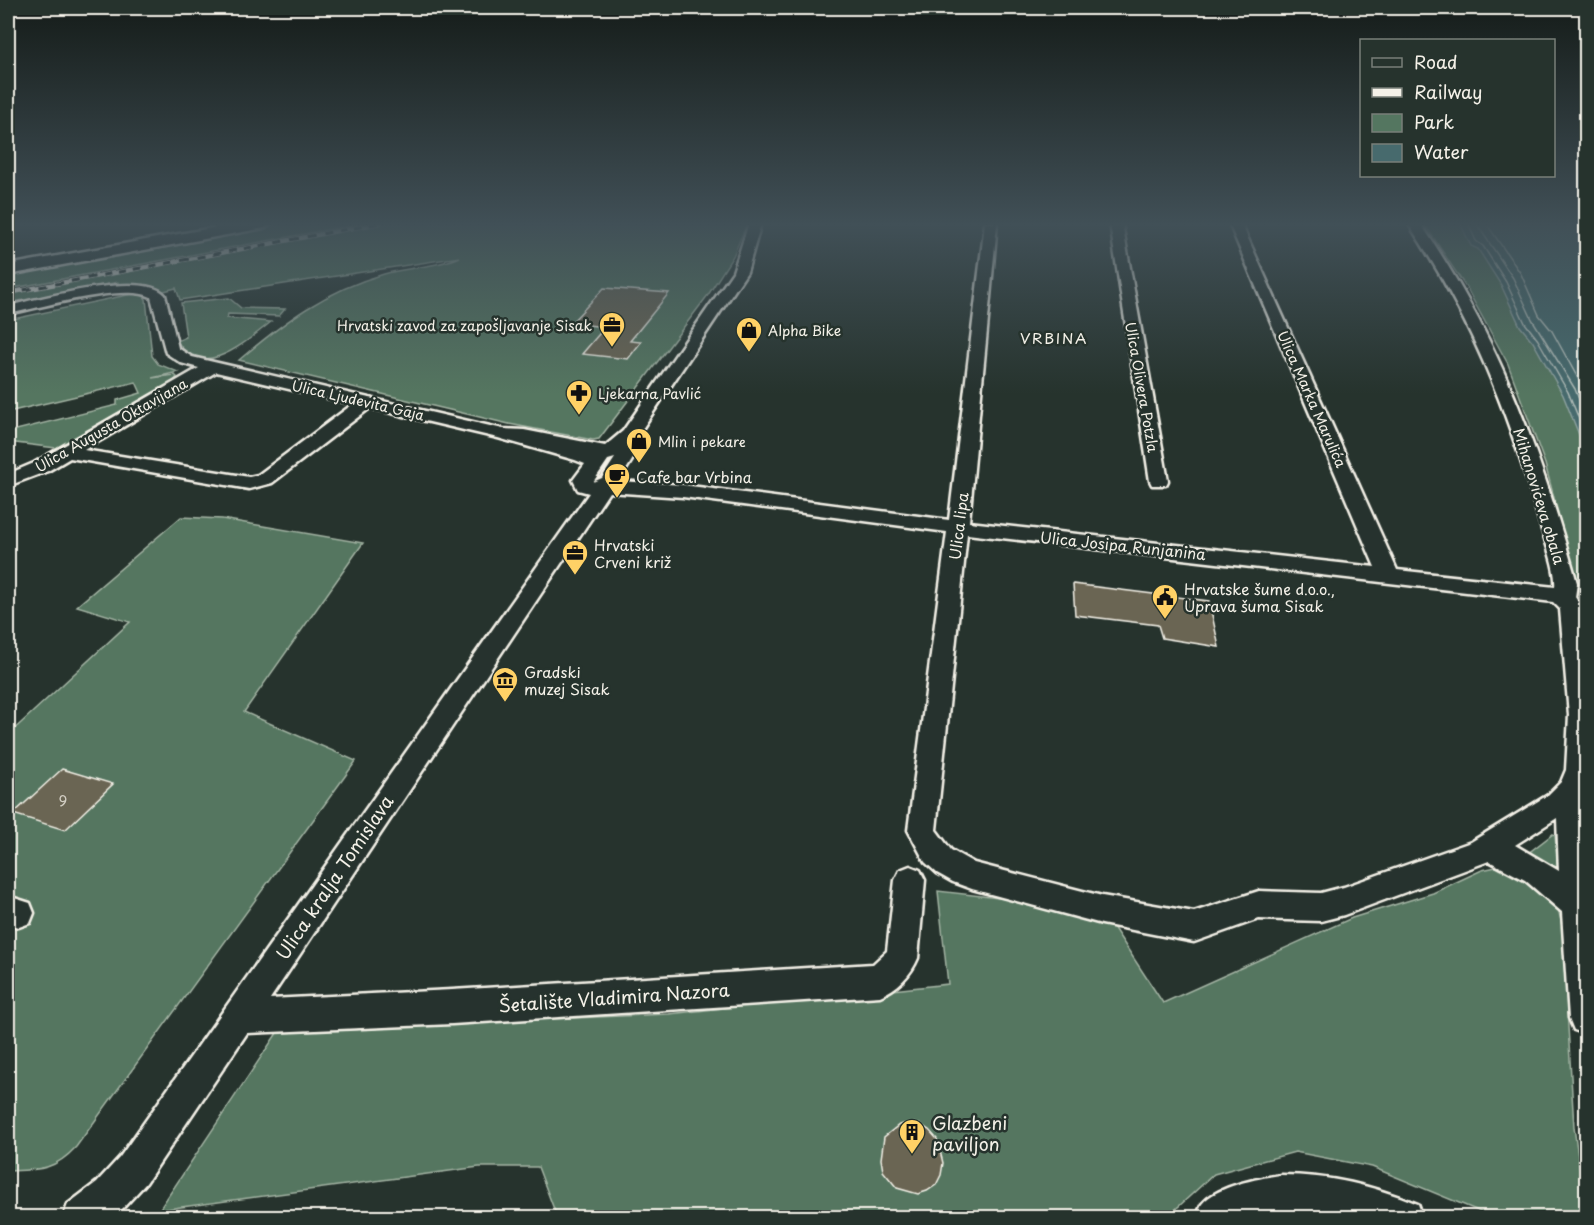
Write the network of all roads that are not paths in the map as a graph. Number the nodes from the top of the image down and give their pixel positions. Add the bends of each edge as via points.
1 (734, 280) edge
2 (985, 280) edge
3 (1126, 280) edge
4 (1261, 280) edge
5 (1452, 280) edge
6 (8, 310) edge
7 (212, 367) junction
8 (367, 402) junction
9 (67, 452) junction
10 (609, 469) junction
11 (8, 480) edge
12 (1159, 481) dead end
13 (574, 526) junction
14 (958, 527) junction
15 (1389, 575) junction
16 (1564, 598) junction
17 (1571, 789) junction
18 (1484, 849) junction
19 (910, 880) dead end
20 (1576, 905) junction
21 (239, 1017) junction
22 (1587, 1018) edge
23 (82, 1218) edge
24 (1216, 1218) edge
25 (1404, 1218) edge

1 - 10 street, Ulica kralja Tomislava
2 - 14 street, Ulica lipa
3 - 12 street, Ulica Olivera Potzla
4 - 15 street, Ulica Marka Marulića
5 - 16 street, Mihanovićeva obala via 1503,382 1535,470 1566,583
6 - 7 street, Ulica Ljudevita Gaja via 125,288 152,289 158,295 171,350 187,360
7 - 8 street, Ulica Ljudevita Gaja
7 - 9 street, Ulica Augusta Oktavijana
8 - 9 street via 258,482 235,482
8 - 10 street, Ulica Ljudevita Gaja via 503,434 539,438
9 - 11 street, Ulica Augusta Oktavijana
10 - 13 street, Ulica kralja Tomislava
10 - 13 street, Ulica kralja Tomislava via 589,488 582,482
10 - 14 street, Ulica Josipa Runjanina via 614,485
13 - 21 street, Ulica kralja Tomislava
14 - 15 street, Ulica Josipa Runjanina
14 - 18 street, Ulica lipa via 922,830 938,858 955,869 1102,910 1194,927 1259,905 1321,907
15 - 16 street, Ulica Josipa Runjanina via 1548,592
16 - 17 street, Mihanovićeva obala via 1571,608 1582,715 1579,770
17 - 18 street via 1557,804
17 - 20 street, Mihanovićeva obala
18 - 20 street via 1521,860
19 - 21 street, Šetalište Vladimira Nazora via 902,958 880,980 452,1008
20 - 22 street, Mihanovićeva obala
21 - 23 street, Ulica kralja Tomislava via 133,1170
24 - 25 street via 1245,1201 1273,1195 1336,1197

